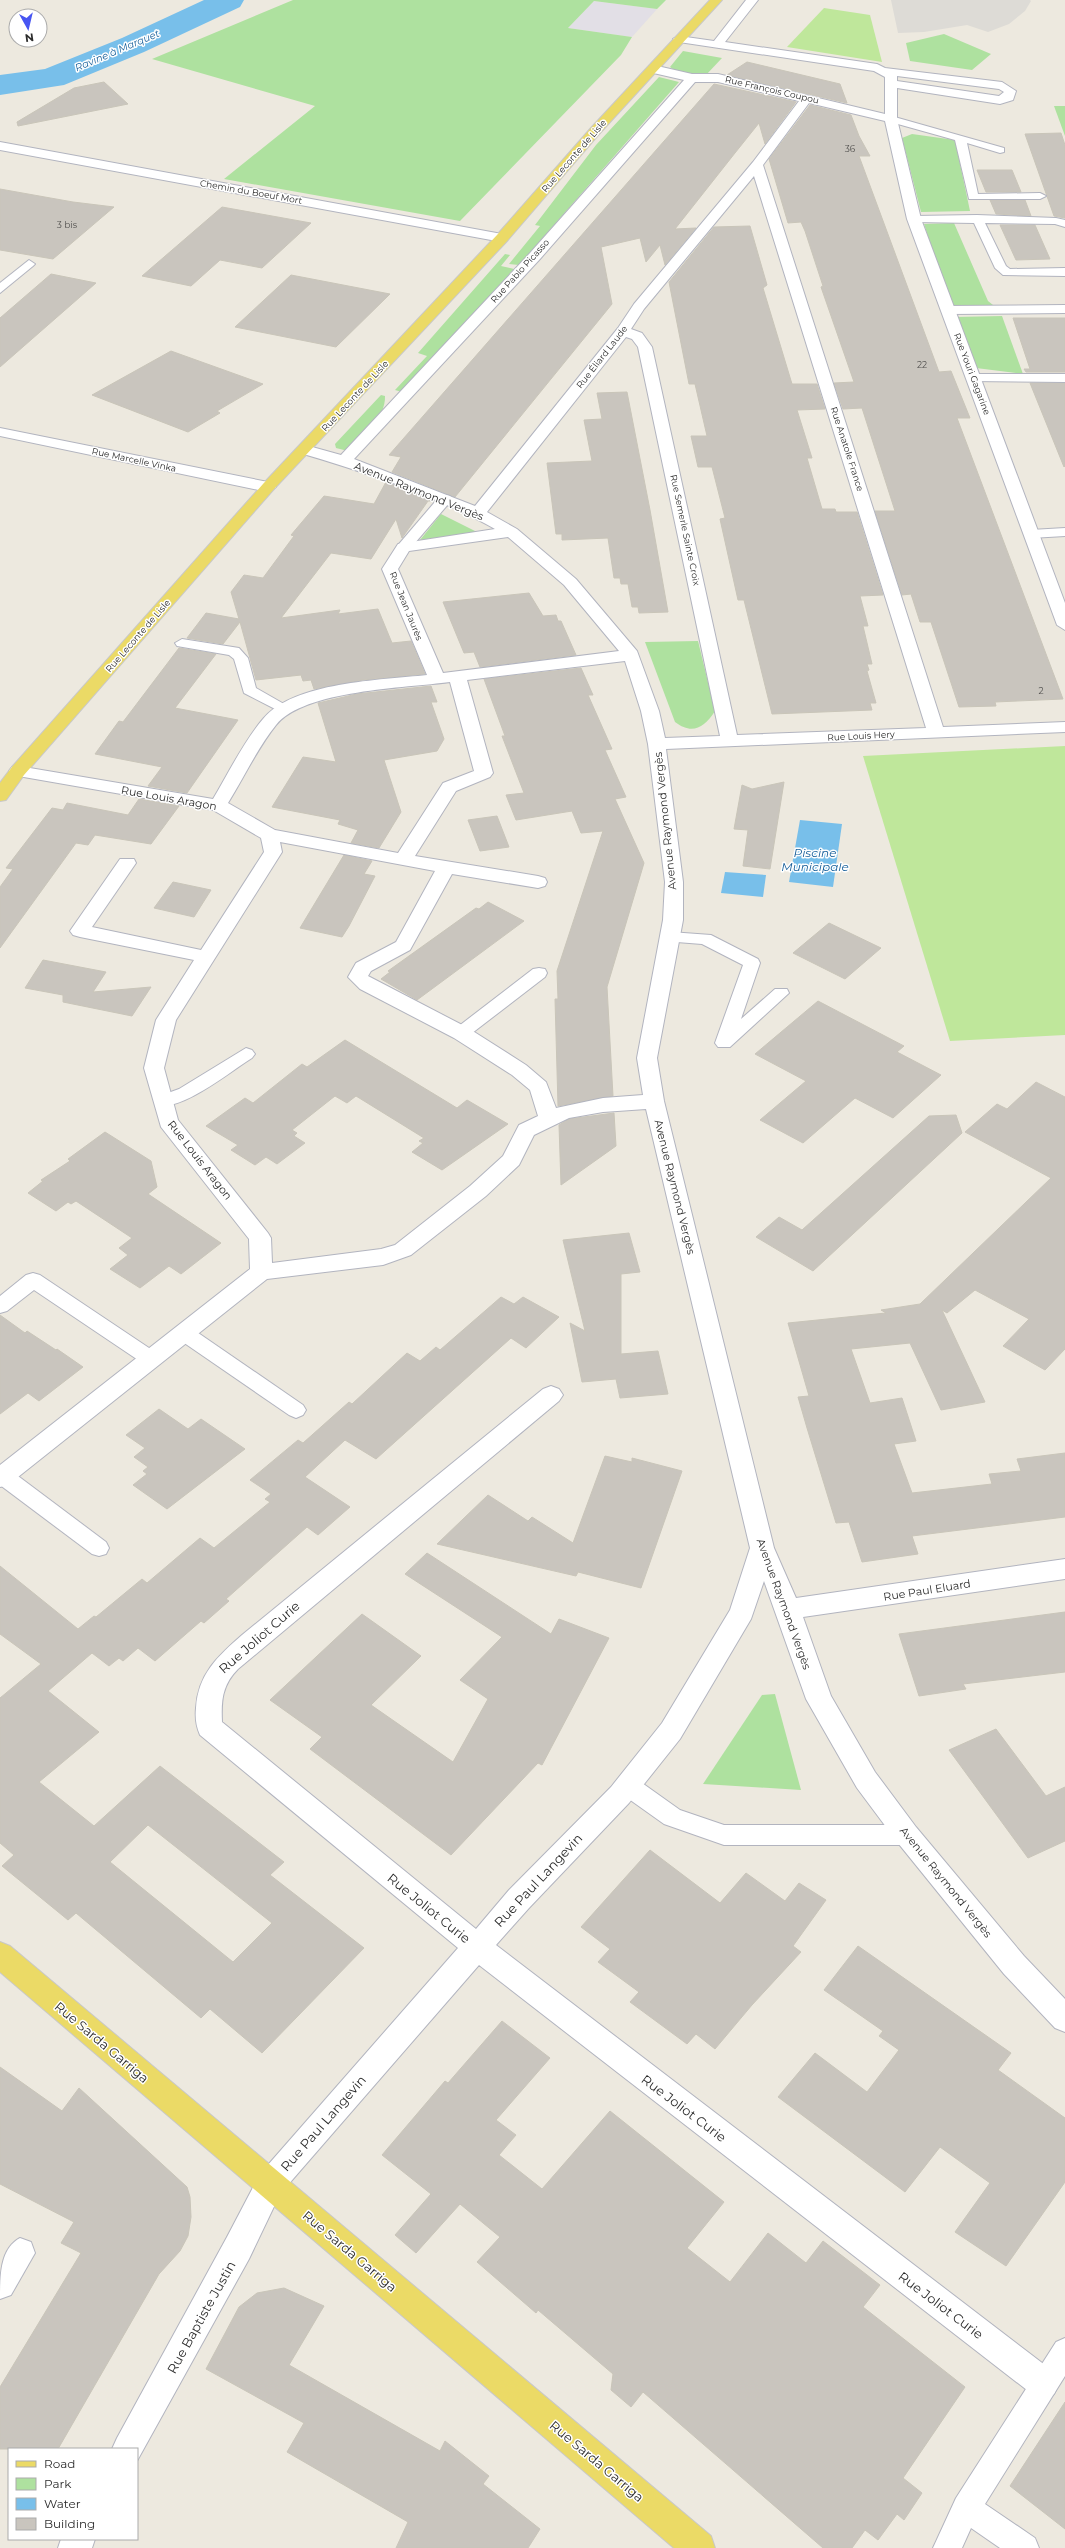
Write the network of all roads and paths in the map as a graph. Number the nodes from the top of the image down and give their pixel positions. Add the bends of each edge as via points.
1 (716, 0) edge
2 (752, 0) edge
3 (679, 39) junction
4 (717, 44) junction
5 (653, 69) junction
6 (886, 71) junction
7 (692, 78) junction
8 (891, 84) junction
9 (806, 98) junction
10 (891, 119) junction
11 (960, 138) junction
12 (0, 146) edge
13 (1000, 150) dead end
14 (757, 165) junction
15 (1040, 196) dead end
16 (727, 202) junction
17 (769, 204) junction
18 (977, 218) junction
19 (914, 219) junction
20 (1065, 224) edge
21 (502, 238) junction
22 (29, 264) dead end
23 (1065, 272) edge
24 (0, 289) edge
25 (1065, 309) edge
26 (948, 310) junction
27 (623, 331) junction
28 (974, 378) junction
29 (1065, 378) edge
30 (0, 432) edge
31 (305, 450) junction
32 (344, 461) junction
33 (268, 487) junction
34 (445, 499) junction
35 (478, 513) junction
36 (511, 532) junction
37 (1065, 532) edge
38 (1032, 534) junction
39 (404, 547) junction
40 (1065, 626) edge
41 (182, 643) dead end
42 (631, 655) junction
43 (457, 675) junction
44 (436, 677) junction
45 (284, 708) junction
46 (1065, 727) edge
47 (936, 733) junction
48 (730, 742) junction
49 (657, 744) junction
50 (18, 771) junction
51 (0, 796) edge
52 (218, 805) junction
53 (270, 835) junction
54 (404, 858) junction
55 (126, 863) dead end
56 (446, 868) junction
57 (538, 882) dead end
58 (670, 937) junction
59 (208, 957) junction
60 (539, 973) dead end
61 (781, 993) dead end
62 (461, 1033) junction
63 (246, 1054) dead end
64 (162, 1101) junction
65 (654, 1101) junction
66 (548, 1119) junction
67 (261, 1272) junction
68 (0, 1306) edge
69 (184, 1333) junction
70 (151, 1359) junction
71 (551, 1395) dead end
72 (296, 1410) dead end
73 (1, 1477) edge
74 (99, 1548) dead end
75 (762, 1548) junction
76 (1065, 1569) edge
77 (788, 1609) junction
78 (627, 1786) junction
79 (907, 1835) junction
80 (476, 1947) junction
81 (0, 1955) edge
82 (1065, 2019) edge
83 (270, 2184) junction
84 (20, 2253) dead end
85 (0, 2284) edge
86 (1065, 2351) edge
87 (1043, 2383) junction
88 (129, 2448) edge
89 (966, 2508) junction
90 (699, 2548) edge
91 (947, 2548) edge
92 (1024, 2548) edge

1 - 3 main road, Rue Leconte de Lisle
2 - 4 street
3 - 4 street
3 - 5 main road, Rue Leconte de Lisle
4 - 6 street
5 - 7 street, Rue François Coupou
5 - 21 main road, Rue Leconte de Lisle
6 - 8 street via 891,75
6 - 8 street via 1002,86 1010,91 1009,97 1000,100
7 - 9 street, Rue François Coupou via 718,78
7 - 32 street, Rue Pablo Picasso via 535,256
8 - 10 street, Rue Youri Gagarine
9 - 10 street, Rue François Coupou
9 - 14 street, Rue Éliard Laude
10 - 11 lane
10 - 19 street, Rue Youri Gagarine
11 - 13 lane
11 - 15 lane via 973,197
12 - 21 street, Chemin du Boeuf Mort
14 - 16 street, Rue Éliard Laude
14 - 17 street, Rue Anatole France
16 - 17 street via 750,199
16 - 27 street, Rue Éliard Laude via 639,307
17 - 47 street, Rue Anatole France
18 - 19 lane
18 - 20 lane via 1056,221
18 - 23 lane via 1001,268 1007,273
19 - 26 street, Rue Youri Gagarine
21 - 31 main road, Rue Leconte de Lisle
22 - 24 lane
25 - 26 lane
26 - 28 street, Rue Youri Gagarine
27 - 35 street, Rue Éliard Laude
27 - 48 street, Rue Semerle Sainte Croix via 636,336 645,347
28 - 29 lane
28 - 38 street, Rue Youri Gagarine
30 - 33 street, Rue Marcelle Vinka
31 - 32 street, Avenue Raymond Vergès
31 - 33 main road, Rue Leconte de Lisle
32 - 34 street, Avenue Raymond Vergès
33 - 50 main road, Rue Leconte de Lisle
34 - 35 street, Avenue Raymond Vergès
34 - 39 lane
35 - 36 street, Avenue Raymond Vergès
36 - 39 street
36 - 42 street, Avenue Raymond Vergès via 570,582
37 - 38 lane
38 - 40 street, Rue Youri Gagarine
39 - 44 street, Rue Jean Jaurès via 390,569
41 - 45 lane via 234,651 242,658 249,690
42 - 43 street
42 - 49 street, Avenue Raymond Vergès via 650,711
43 - 44 street
43 - 54 street via 484,773 449,787
44 - 45 street via 328,692
45 - 52 street via 269,722
46 - 47 street, Rue Louis Hery
47 - 48 street, Rue Louis Hery
48 - 49 street, Rue Louis Hery
49 - 58 street, Avenue Raymond Vergès via 674,882
50 - 51 main road, Rue Leconte de Lisle
50 - 52 street, Rue Louis Aragon
52 - 53 street, Rue Louis Aragon
53 - 54 street
53 - 59 street, Rue Louis Aragon via 273,852
54 - 56 street
55 - 59 street via 80,931
56 - 57 street
56 - 62 street via 403,946 363,967 358,977 367,985
58 - 61 lane via 705,939 752,963 724,1043
58 - 65 street, Avenue Raymond Vergès via 647,1058
59 - 64 street, Rue Louis Aragon via 166,1020 154,1068
60 - 62 lane
62 - 66 street via 492,1051 539,1087
63 - 64 lane via 185,1093
64 - 67 street, Rue Louis Aragon via 168,1122 260,1238
65 - 66 street via 603,1105 564,1112
65 - 75 street, Avenue Raymond Vergès
66 - 67 street via 526,1130 512,1160 478,1191 403,1250 383,1257
67 - 69 street
68 - 70 lane via 33,1280
69 - 70 street
69 - 72 lane
70 - 73 street
71 - 80 street, Rue Joliot Curie via 251,1642 216,1674 208,1699 209,1727
73 - 74 lane
75 - 77 street, Avenue Raymond Vergès
75 - 78 street, Rue Paul Langevin via 742,1612 671,1731
76 - 77 street, Rue Paul Eluard
77 - 79 street, Avenue Raymond Vergès via 819,1699 866,1780
78 - 79 lane via 672,1817 724,1835
78 - 80 street, Rue Paul Langevin via 537,1879
79 - 82 street, Avenue Raymond Vergès via 1014,1965
80 - 83 street, Rue Paul Langevin
80 - 87 street, Rue Joliot Curie
81 - 83 main road, Rue Sarda Garriga
83 - 88 street, Rue Baptiste Justin via 238,2248
83 - 90 main road, Rue Sarda Garriga
84 - 85 street
86 - 87 lane
87 - 89 lane
89 - 91 lane
89 - 92 lane

